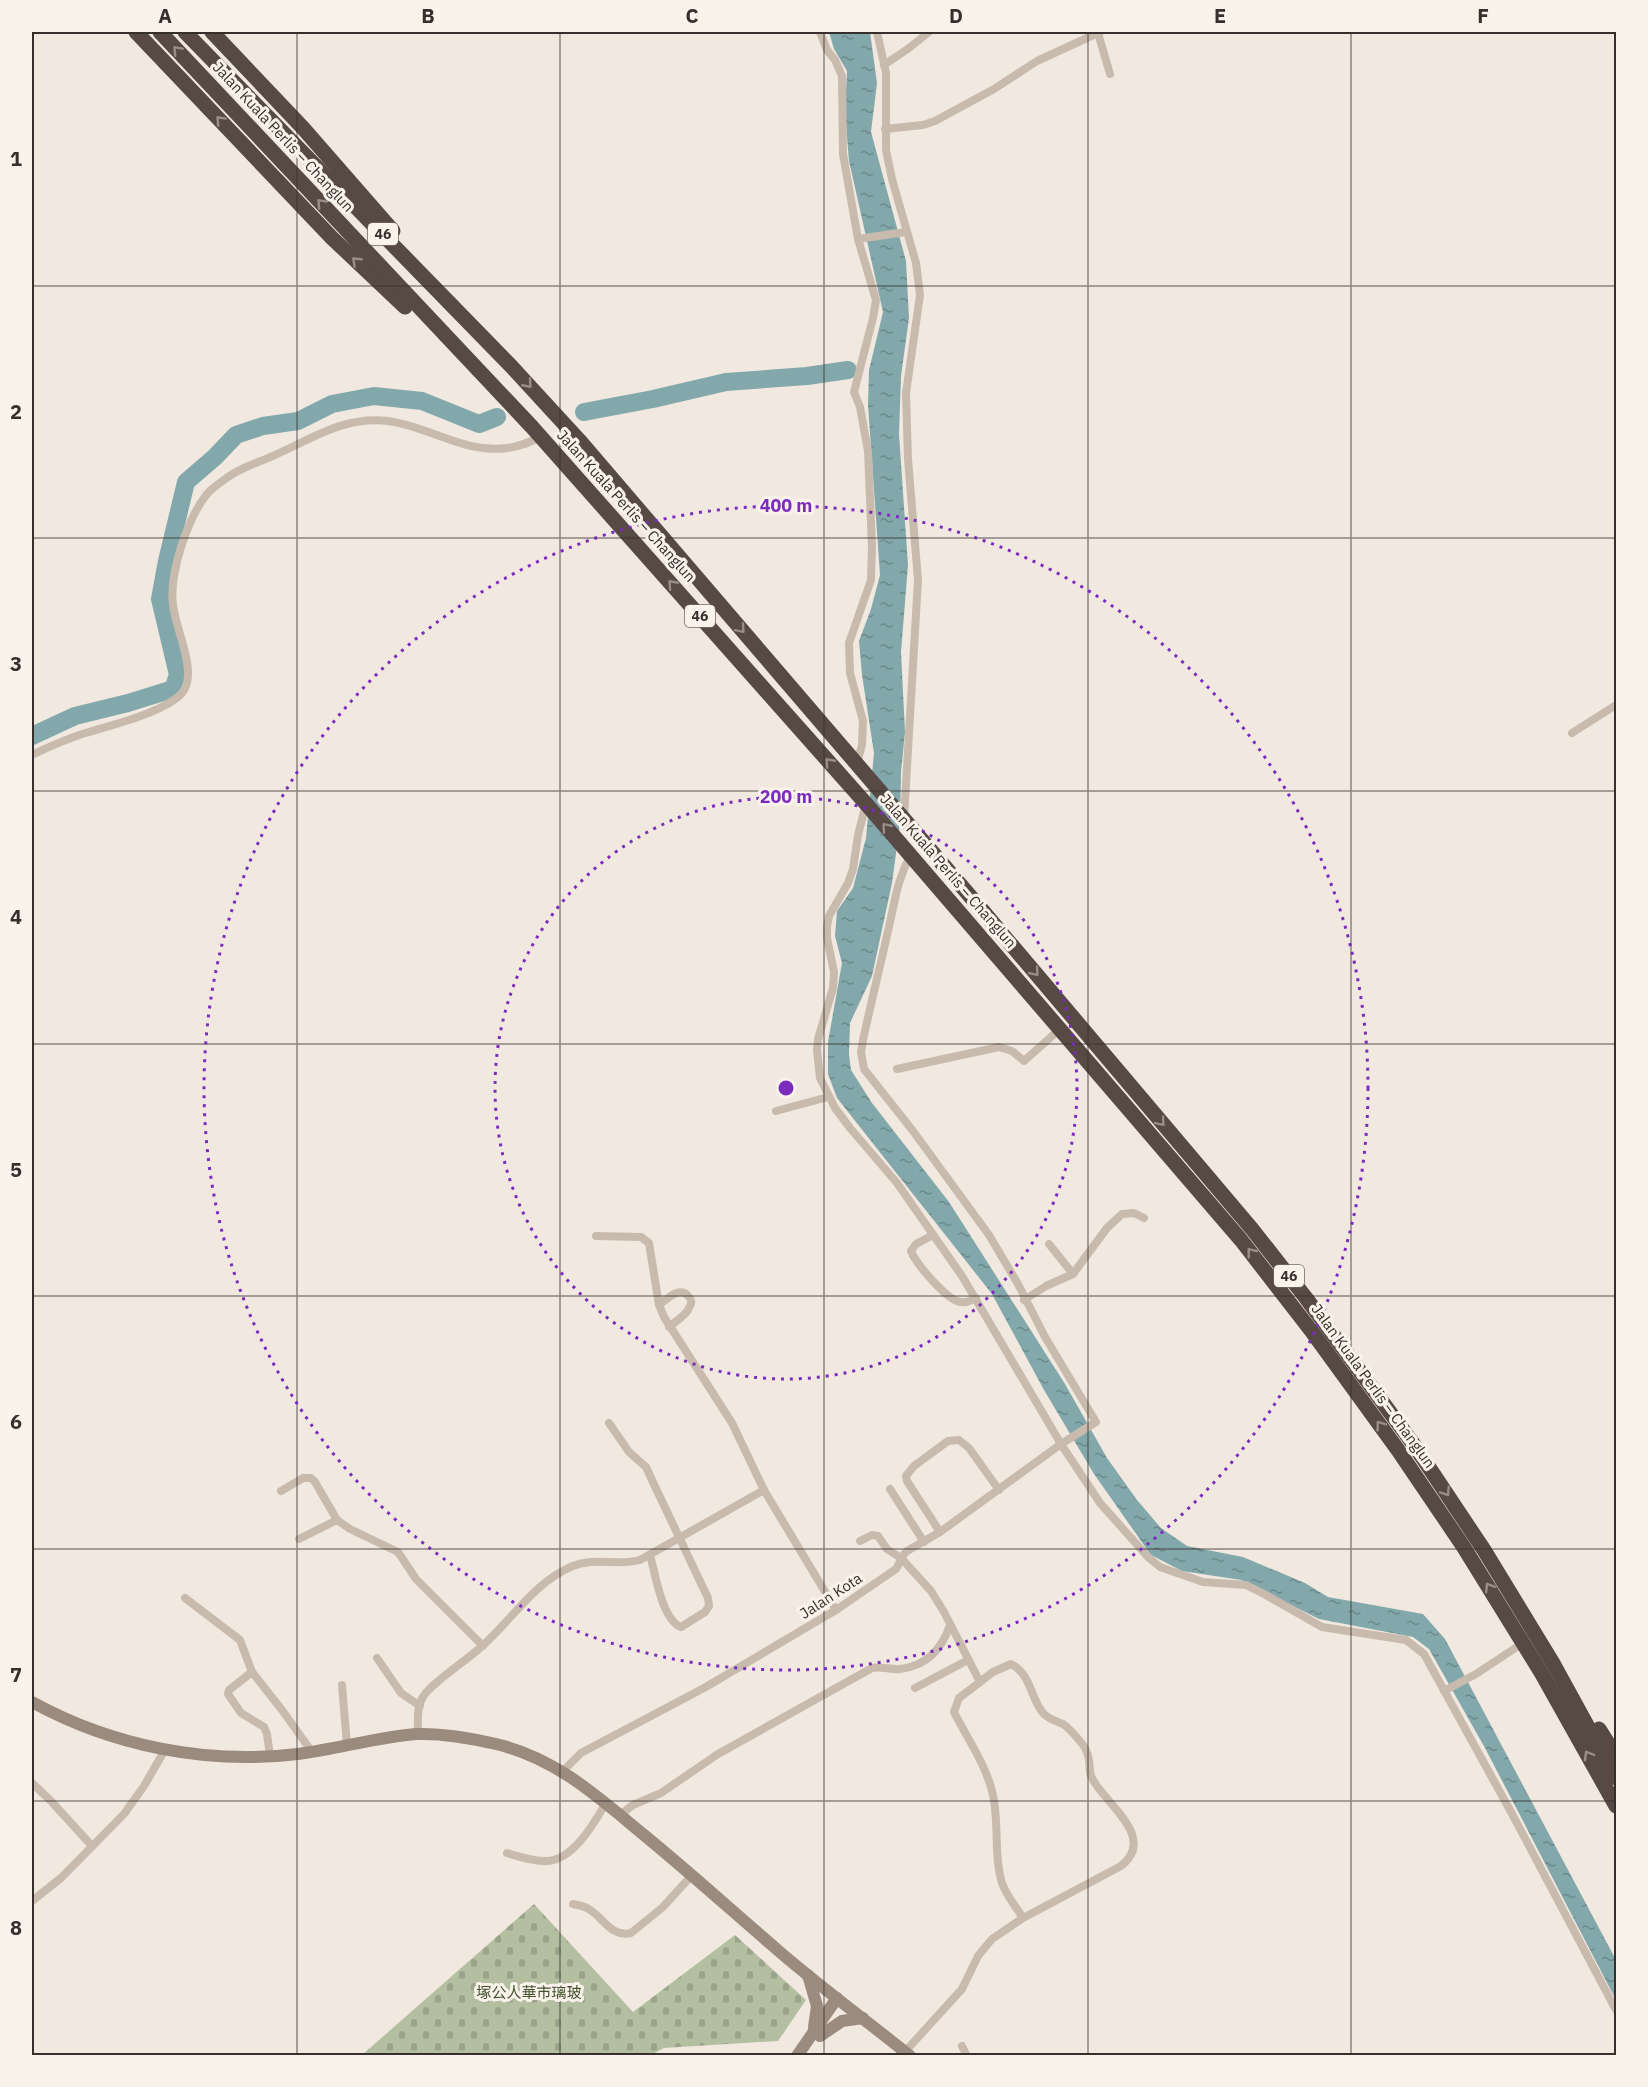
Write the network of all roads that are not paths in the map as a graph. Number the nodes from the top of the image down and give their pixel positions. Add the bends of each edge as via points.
1 (136, 32) edge
2 (160, 32) edge
3 (185, 32) edge
4 (212, 32) edge
5 (225, 32) edge
6 (820, 32) edge
7 (877, 32) edge
8 (929, 32) edge
9 (1099, 32) edge
10 (884, 64) junction
11 (1110, 74) dead end
12 (303, 128) junction
13 (885, 129) junction
14 (903, 232) junction
15 (861, 239) junction
16 (504, 358) junction
17 (506, 401) junction
18 (536, 432) junction
19 (1617, 705) edge
20 (1572, 733) dead end
21 (32, 755) edge
22 (858, 764) junction
23 (867, 805) junction
24 (903, 817) junction
25 (907, 852) junction
26 (1060, 1029) junction
27 (897, 1069) dead end
28 (828, 1097) junction
29 (776, 1111) dead end
30 (1144, 1218) dead end
31 (933, 1235) junction
32 (596, 1236) dead end
33 (1048, 1244) dead end
34 (1073, 1274) junction
35 (976, 1298) junction
36 (1024, 1300) junction
37 (659, 1305) junction
38 (669, 1327) junction
39 (609, 1423) dead end
40 (1060, 1444) junction
41 (890, 1489) dead end
42 (764, 1490) junction
43 (999, 1490) junction
44 (281, 1491) dead end
45 (337, 1520) junction
46 (940, 1532) junction
47 (679, 1538) junction
48 (299, 1539) dead end
49 (860, 1541) dead end
50 (924, 1542) junction
51 (650, 1555) junction
52 (901, 1558) junction
53 (185, 1598) dead end
54 (836, 1610) junction
55 (950, 1625) junction
56 (1523, 1643) junction
57 (483, 1646) junction
58 (377, 1658) dead end
59 (968, 1660) junction
60 (1554, 1665) junction
61 (252, 1672) junction
62 (980, 1682) junction
63 (342, 1685) dead end
64 (915, 1688) dead end
65 (1447, 1689) junction
66 (32, 1702) edge
67 (420, 1706) junction
68 (418, 1734) junction
69 (347, 1745) junction
70 (166, 1749) junction
71 (312, 1752) junction
72 (270, 1756) junction
73 (1617, 1756) edge
74 (563, 1770) junction
75 (1617, 1778) edge
76 (32, 1783) edge
77 (606, 1803) junction
78 (1617, 1806) edge
79 (620, 1815) junction
80 (92, 1846) junction
81 (507, 1853) dead end
82 (692, 1875) junction
83 (32, 1901) edge
84 (573, 1904) dead end
85 (1023, 1918) junction
86 (808, 1975) junction
87 (841, 2001) junction
88 (1617, 2010) edge
89 (863, 2018) junction
90 (817, 2033) junction
91 (962, 2046) dead end
92 (906, 2054) edge
93 (797, 2055) edge
94 (804, 2055) edge
95 (967, 2055) edge

17 -> 1 highway via 332,238
17 -> 2 highway, Jalan Kuala Perlis – Changlun / 46
3 - 16 highway, Jalan Kuala Perlis – Changlun / 46
4 - 12 highway
5 - 12 highway
6 - 15 street via 842,76 843,154
7 - 10 street
8 - 10 street
9 - 11 street
9 - 13 street via 1037,61 935,121
10 - 13 street
12 - 16 highway
13 - 14 street
14 - 15 street
14 - 24 street via 916,263 920,295 906,393 918,580
15 - 22 street via 876,308 854,392 869,460 872,556 868,592 849,643 850,673 862,721
16 -> 22 highway, Jalan Kuala Perlis – Changlun / 46
17 - 18 highway, Jalan Kuala Perlis – Changlun / 46
18 - 21 street via 519,446 491,449 390,422 352,422 228,477 198,509 184,539 174,578 173,605 188,666 181,694 139,716
23 -> 18 highway, Jalan Kuala Perlis – Changlun / 46
19 - 20 street
22 - 24 highway, Jalan Kuala Perlis – Changlun / 46
25 -> 23 highway, Jalan Kuala Perlis – Changlun / 46
23 - 28 street via 848,883 827,927 833,988 817,1050 820,1078
24 -> 60 highway, Jalan Kuala Perlis – Changlun / 46 via 1252,1229 1313,1307 1414,1445
25 - 26 highway, Jalan Kuala Perlis – Changlun / 46
25 - 36 street via 863,1040 864,1069 975,1215 1002,1255
26 - 27 street via 1024,1061 999,1047
56 -> 26 highway, Jalan Kuala Perlis – Changlun / 46 via 1422,1485 1293,1306
28 - 29 street
28 - 31 street
30 - 34 street via 1128,1212 1115,1219
31 - 35 street
31 - 35 street via 913,1247 913,1256 956,1301
32 - 37 street via 641,1237 649,1243
33 - 34 street
34 - 36 street
35 - 40 street
36 - 40 street, Jalan Kota via 1095,1423
37 - 38 street
37 - 38 street via 676,1293 690,1298 686,1312
38 - 42 street via 732,1423
39 - 47 street via 645,1467
40 - 43 street, Jalan Kota
40 - 65 street via 1107,1511 1160,1568 1203,1582 1246,1585 1322,1627 1406,1640 1424,1654
41 - 50 street
42 - 47 street
42 - 54 street
43 - 46 street, Jalan Kota
43 - 46 street via 969,1448 959,1440 948,1440 906,1476
44 - 45 street via 303,1478 311,1478
45 - 48 street
45 - 57 street via 398,1552 416,1579
46 - 50 street, Jalan Kota
47 - 51 street
47 - 51 street via 709,1606 681,1627 673,1623 662,1602
49 - 52 street via 878,1536 887,1549
50 - 52 street, Jalan Kota
51 - 57 street via 630,1563 592,1561 572,1566 538,1589
52 - 54 street, Jalan Kota via 896,1569
52 - 55 street via 931,1591
53 - 61 street via 237,1636
54 - 74 street, Jalan Kota via 704,1688 581,1754
55 - 59 street
55 - 79 street via 943,1645 920,1662 898,1669 872,1668 718,1754
56 - 65 street
78 -> 56 highway, Jalan Kuala Perlis – Changlun / 46
57 - 67 street via 426,1693
58 - 67 street via 401,1693
59 - 62 street
59 - 64 street
60 - 73 highway
60 - 75 highway, Jalan Kuala Perlis – Changlun / 46
61 - 71 street
61 - 72 street via 228,1694 241,1713 264,1727
62 - 85 street via 959,1698 954,1712 987,1776 998,1824 1003,1886
62 - 85 street via 1011,1664 1018,1668 1042,1712 1069,1728 1081,1742 1091,1778 1125,1820 1132,1838 1131,1857 1121,1866
63 - 69 street
65 - 88 street
66 - 70 main road via 103,1734
67 - 68 street
68 - 69 main road
68 - 74 main road via 456,1735 499,1744
69 - 71 main road
70 - 72 main road via 231,1758
70 - 80 street via 124,1814
71 - 72 main road
74 - 77 main road
76 - 80 street
77 - 79 main road
77 - 81 street via 581,1841 555,1860 541,1861
79 - 82 main road
80 - 83 street
82 - 84 street via 663,1908 631,1934 617,1932 590,1909
82 - 86 main road
85 - 92 street via 986,1945 962,1989
86 - 87 main road
86 - 90 main road via 817,2006
87 - 89 main road
87 - 90 main road
89 - 90 main road via 842,2021
89 - 92 main road
90 - 93 main road
90 - 94 main road
91 - 95 street

